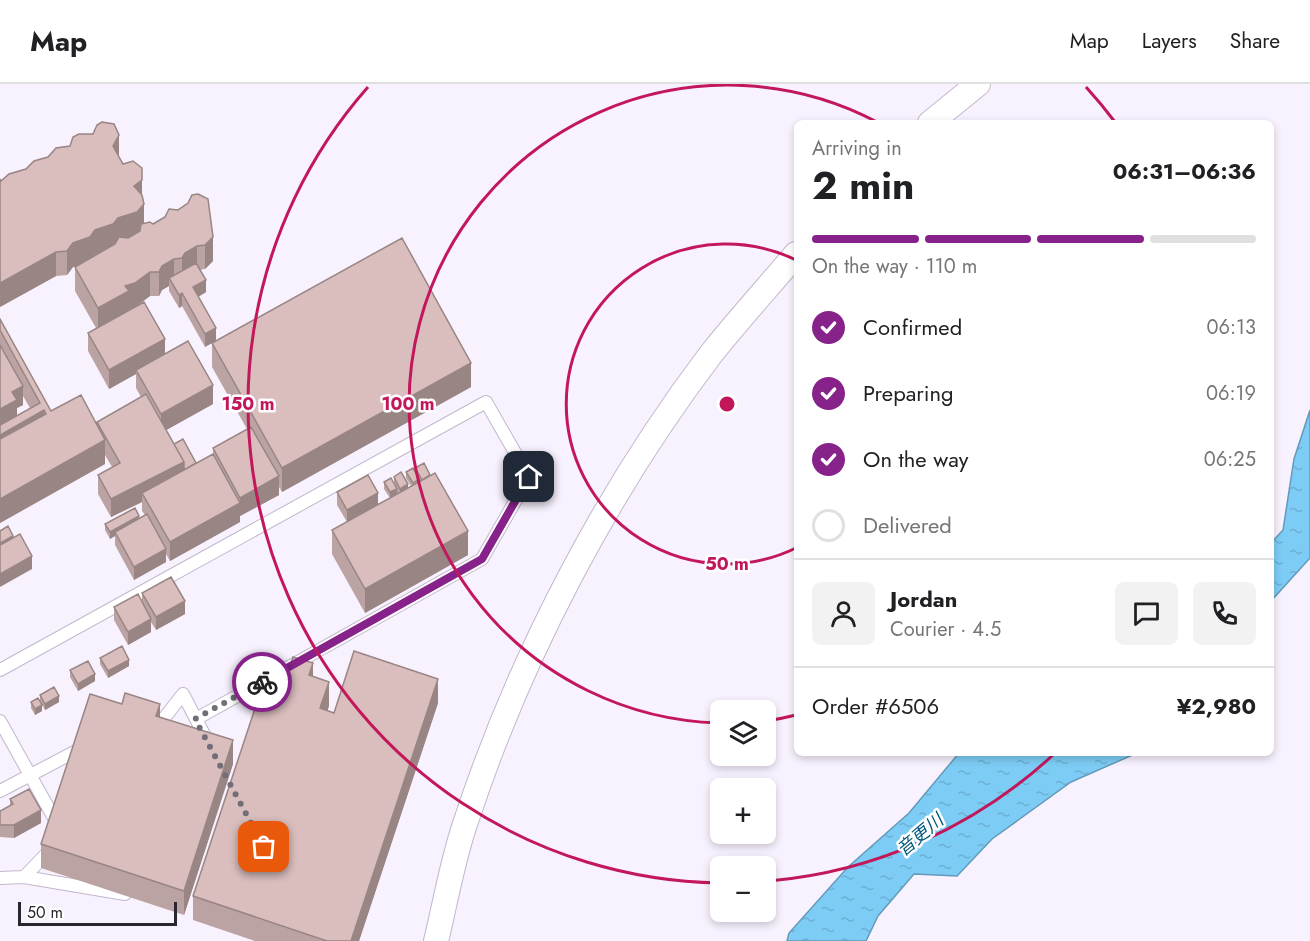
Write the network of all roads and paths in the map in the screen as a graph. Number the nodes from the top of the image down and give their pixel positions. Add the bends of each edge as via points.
1 (978, 84) edge
2 (934, 120) edge
3 (794, 256) edge
4 (0, 670) edge
5 (183, 694) junction
6 (152, 710) edge
7 (195, 719) junction
8 (0, 720) edge
9 (149, 737) edge
10 (92, 743) edge
11 (216, 758) edge
12 (31, 775) junction
13 (0, 791) edge
14 (24, 876) junction
15 (0, 878) edge
16 (135, 895) edge
17 (436, 941) edge

1 - 2 street
3 - 17 street via 711,354 633,468 565,590 505,715 466,820
4 - 7 lane via 486,402 529,477 482,559
5 - 6 lane
5 - 7 lane
5 - 9 lane
7 - 11 lane
8 - 12 lane
10 - 12 lane
12 - 13 lane
12 - 14 lane via 67,832
14 - 15 lane
14 - 16 lane

